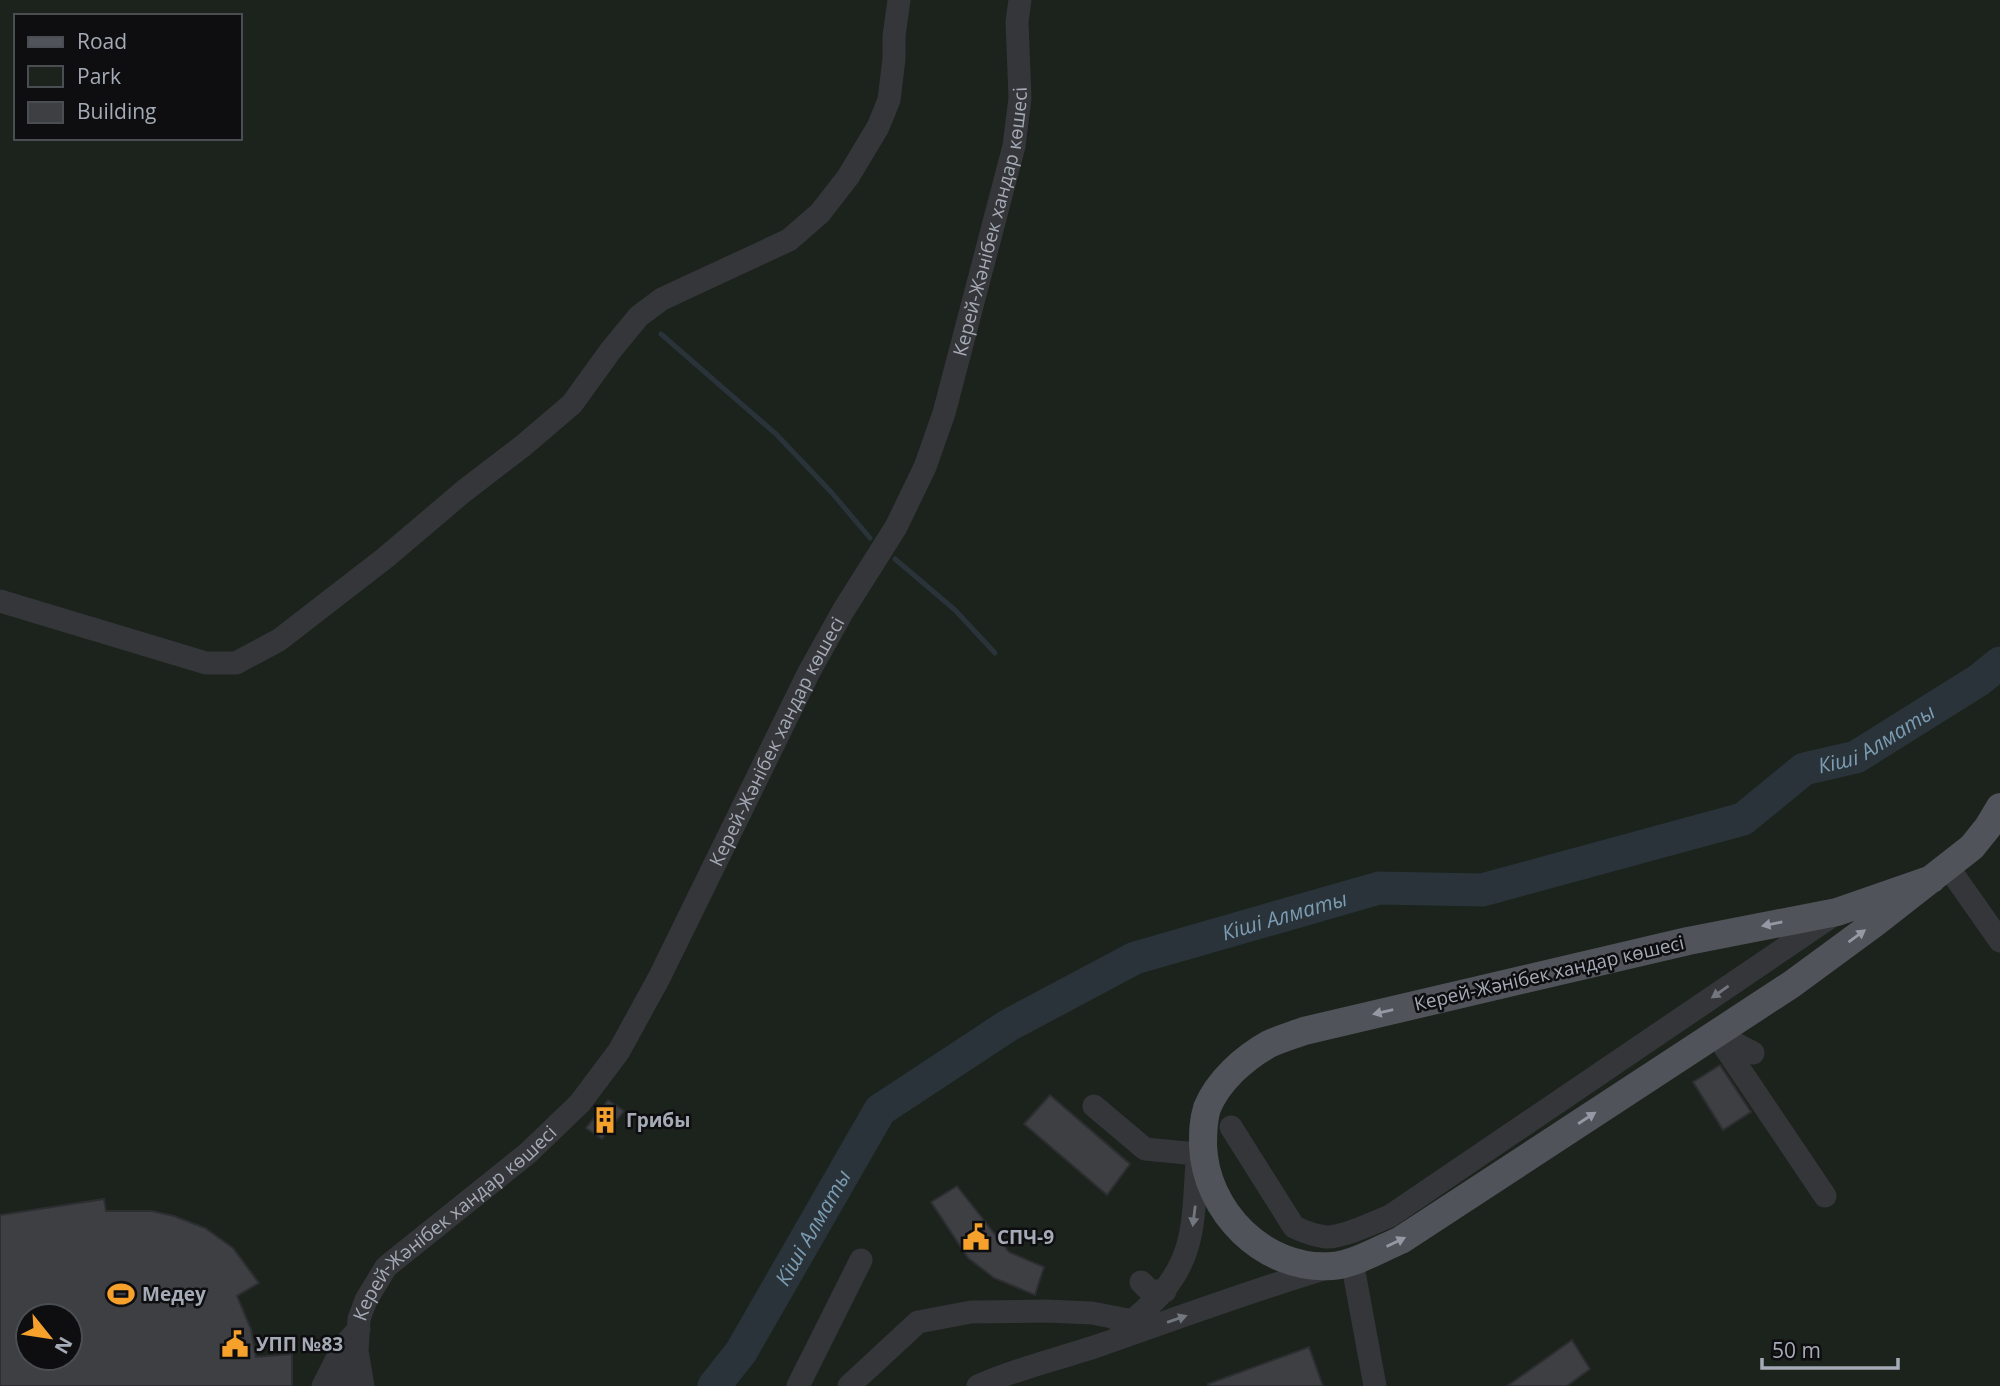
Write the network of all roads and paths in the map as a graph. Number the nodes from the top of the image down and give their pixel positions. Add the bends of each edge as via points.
1 (899, 0) edge
2 (1020, 0) edge
3 (0, 601) edge
4 (2000, 807) edge
5 (1940, 873) junction
6 (1837, 912) junction
7 (2000, 941) edge
8 (1716, 1034) junction
9 (1754, 1053) dead end
10 (1094, 1106) dead end
11 (1203, 1124) junction
12 (1231, 1127) dead end
13 (1198, 1154) junction
14 (1825, 1196) dead end
15 (861, 1260) dead end
16 (1342, 1263) junction
17 (1141, 1282) dead end
18 (1165, 1291) junction
19 (1133, 1321) junction
20 (351, 1337) junction
21 (1066, 1357) junction
22 (323, 1386) edge
23 (345, 1386) edge
24 (363, 1386) edge
25 (798, 1386) edge
26 (849, 1386) edge
27 (978, 1386) edge
28 (1375, 1386) edge

1 - 3 street via 889,100 848,177 820,213 789,240 662,299 639,316 572,404 279,640 236,663 206,663
2 - 20 street, Керей-Жәнібек хандар көшесі via 1020,98 1014,146 944,413 896,527 809,672 619,1051 580,1103 528,1153 386,1267
4 - 5 main road, Керей-Жәнібек хандар көшесі via 1972,847
5 - 6 main road, Керей-Жәнібек хандар көшесі
5 - 7 street
8 -> 5 main road, Керей-Жәнібек хандар көшесі via 1792,984
6 -> 11 main road, Керей-Жәнібек хандар көшесі via 1688,940 1304,1031 1270,1044 1231,1073 1217,1090
6 -> 12 street via 1390,1216 1364,1227 1329,1238 1294,1227
8 - 9 street
8 - 14 street
16 -> 8 main road, Керей-Жәнібек хандар көшесі via 1401,1240
10 - 13 street via 1145,1149
11 - 13 street, Керей-Жәнібек хандар көшесі
11 - 16 main road, Керей-Жәнібек хандар көшесі via 1208,1176 1214,1194 1235,1224 1260,1247 1284,1259 1301,1264
13 -> 18 street, Керей-Жәнібек хандар көшесі via 1191,1239
15 - 25 street
21 -> 16 street, Керей-Жәнібек хандар көшесі
16 - 28 street
17 - 18 street via 1150,1291
18 - 19 street, Керей-Жәнібек хандар көшесі
19 - 21 street, Керей-Жәнібек хандар көшесі
19 - 26 street via 1092,1312 1046,1311 971,1312 918,1322
20 - 22 street
20 - 23 street, Керей-Жәнібек хандар көшесі via 343,1373
20 - 24 street, Керей-Жәнібек хандар көшесі
21 - 27 street, Керей-Жәнібек хандар көшесі

